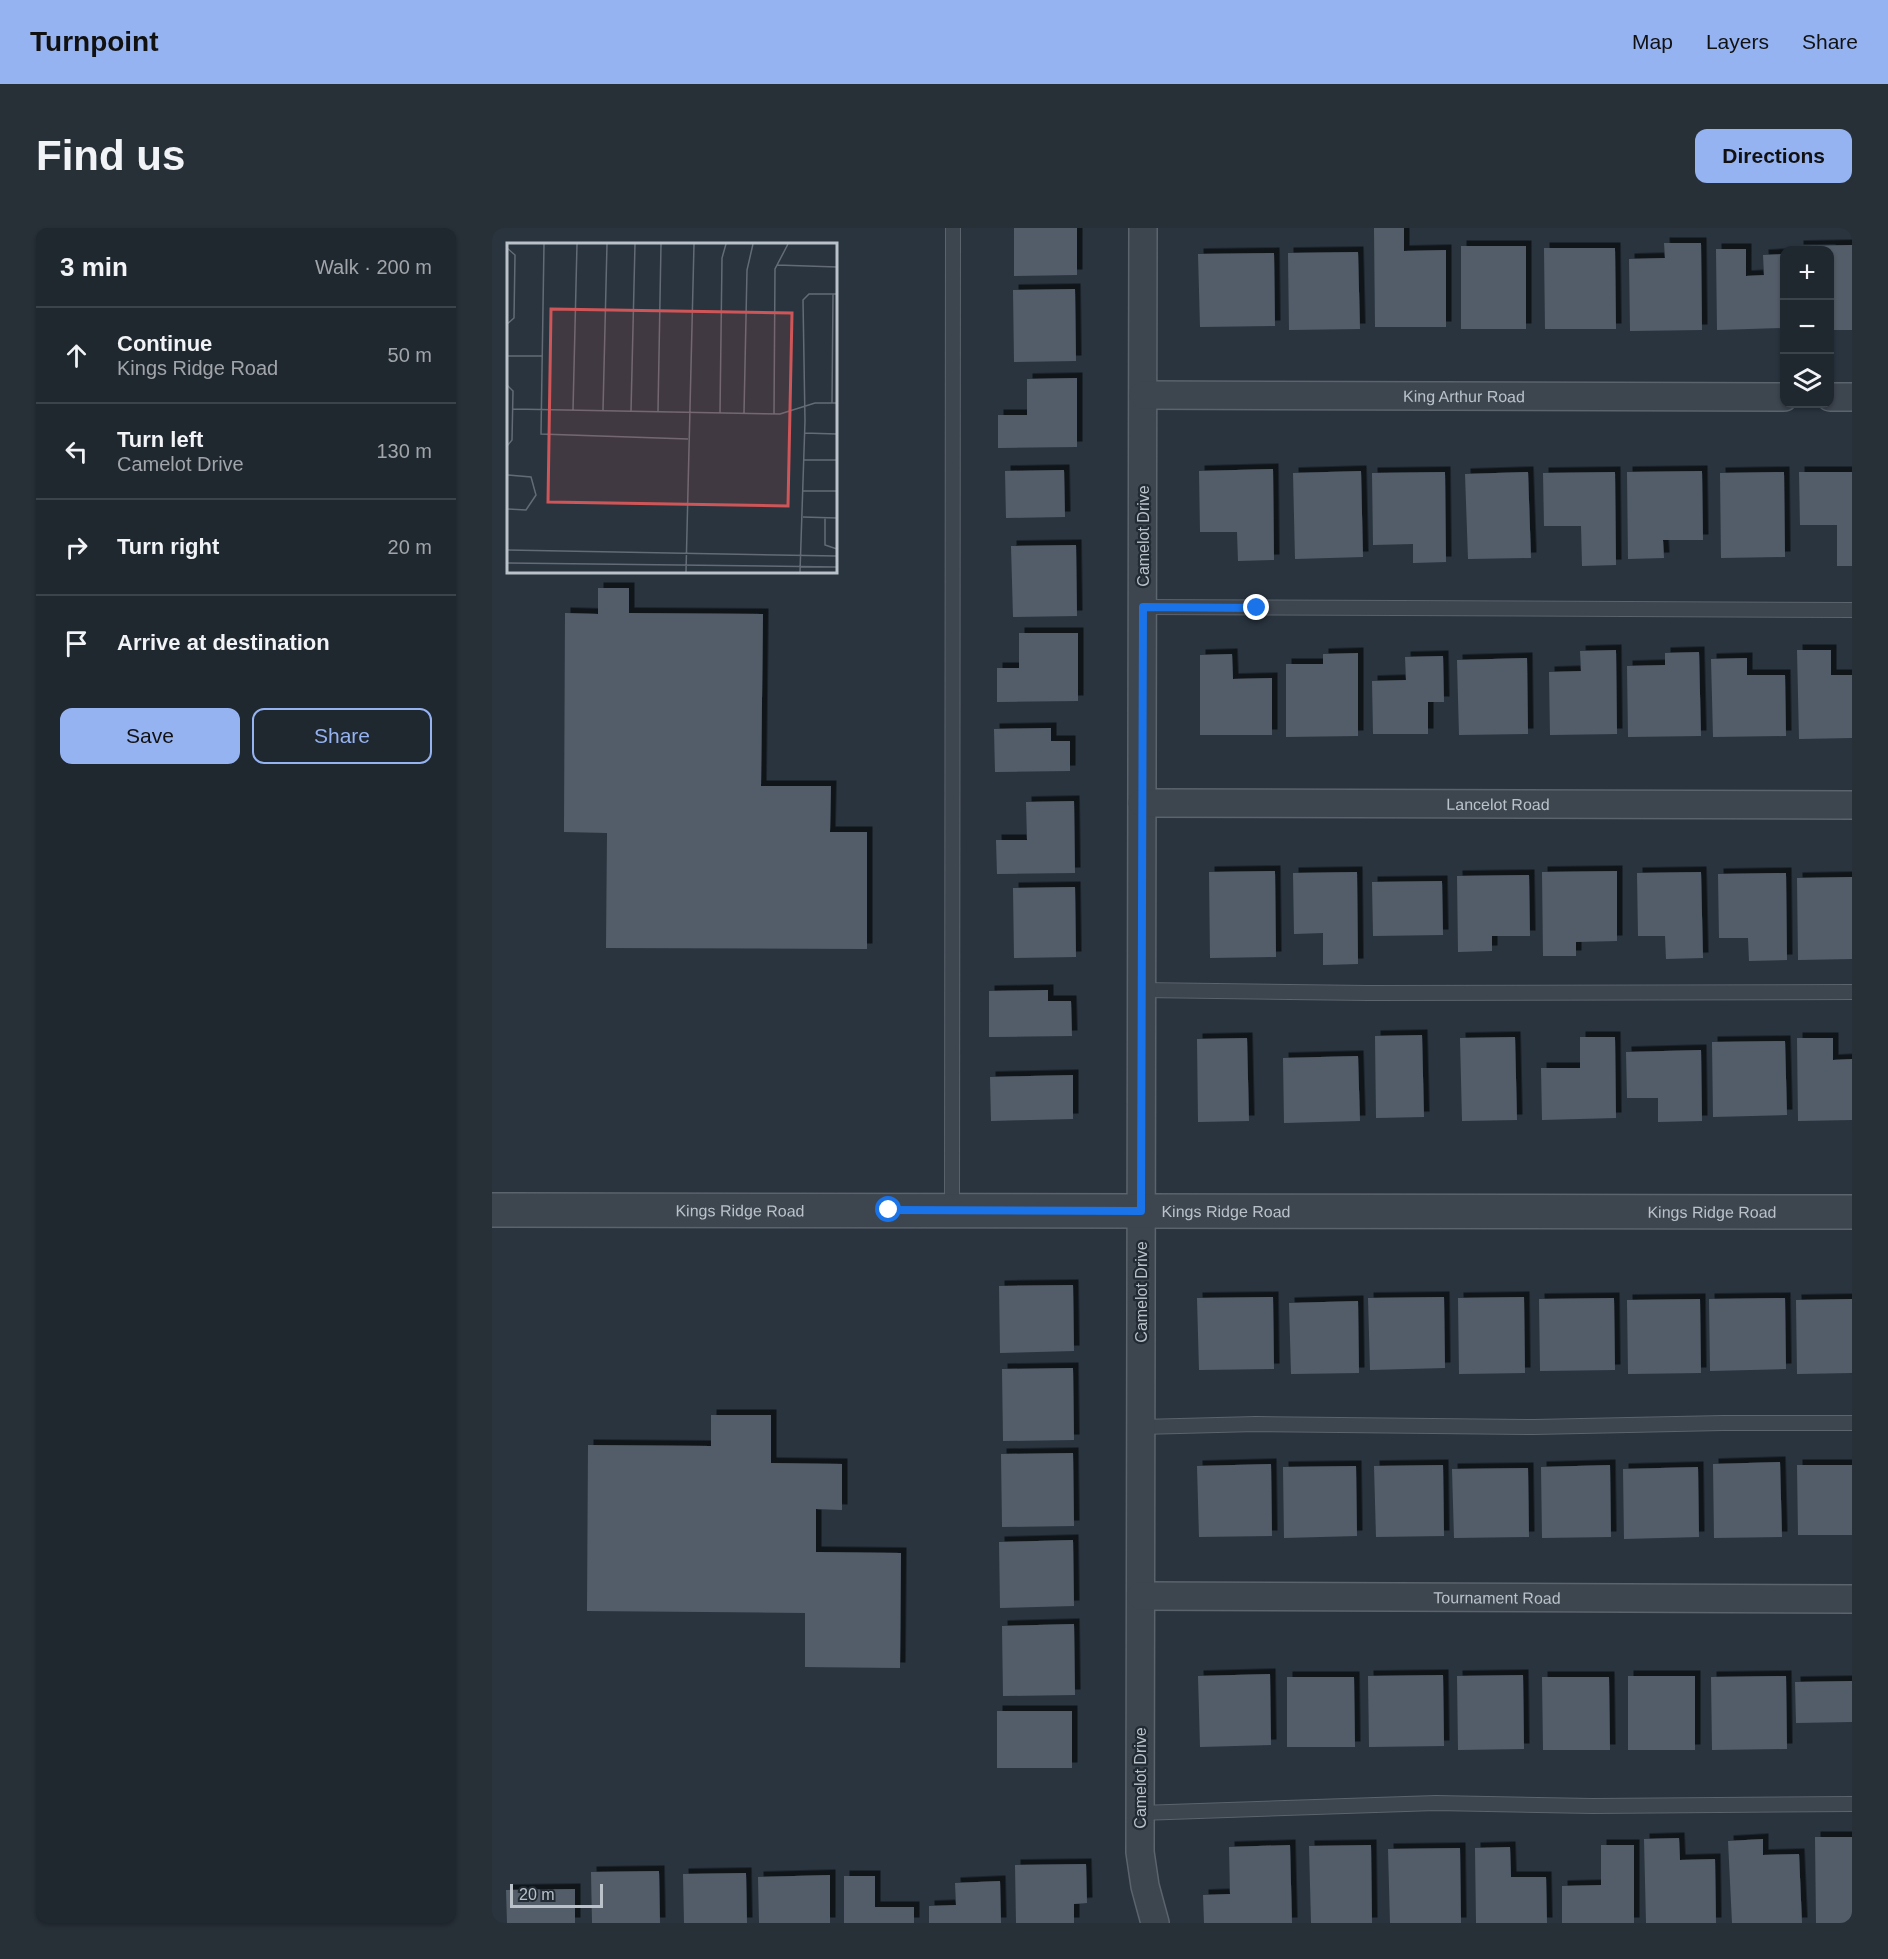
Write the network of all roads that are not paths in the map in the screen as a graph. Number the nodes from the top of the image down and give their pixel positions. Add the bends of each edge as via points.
1 (953, 228) edge
2 (1143, 228) edge
3 (1143, 395) junction
4 (1780, 397) edge
5 (1834, 397) edge
6 (1852, 397) edge
7 (1143, 607) junction
8 (1852, 610) edge
9 (1142, 803) junction
10 (1852, 805) edge
11 (1142, 990) junction
12 (1852, 993) edge
13 (492, 1210) edge
14 (952, 1210) junction
15 (1141, 1211) junction
16 (1852, 1212) edge
17 (1852, 1423) edge
18 (1141, 1427) junction
19 (1141, 1596) junction
20 (1852, 1599) edge
21 (1852, 1804) edge
22 (1140, 1812) junction
23 (1155, 1923) edge

1 - 14 lane
2 - 3 street, Camelot Drive
3 - 4 street, King Arthur Road
3 - 7 street, Camelot Drive
5 - 6 street
7 - 8 lane
7 - 9 street, Camelot Drive
9 - 10 street, Lancelot Road
9 - 11 street, Camelot Drive
11 - 12 lane
11 - 15 street, Camelot Drive
13 - 14 street, Kings Ridge Road
14 - 15 street, Kings Ridge Road
15 - 16 street, Kings Ridge Road
15 - 18 street, Camelot Drive
17 - 18 lane
18 - 19 street, Camelot Drive
19 - 20 street, Tournament Road
19 - 22 street, Camelot Drive
21 - 22 lane via 1436,1803
22 - 23 street, Camelot Drive via 1140,1852

